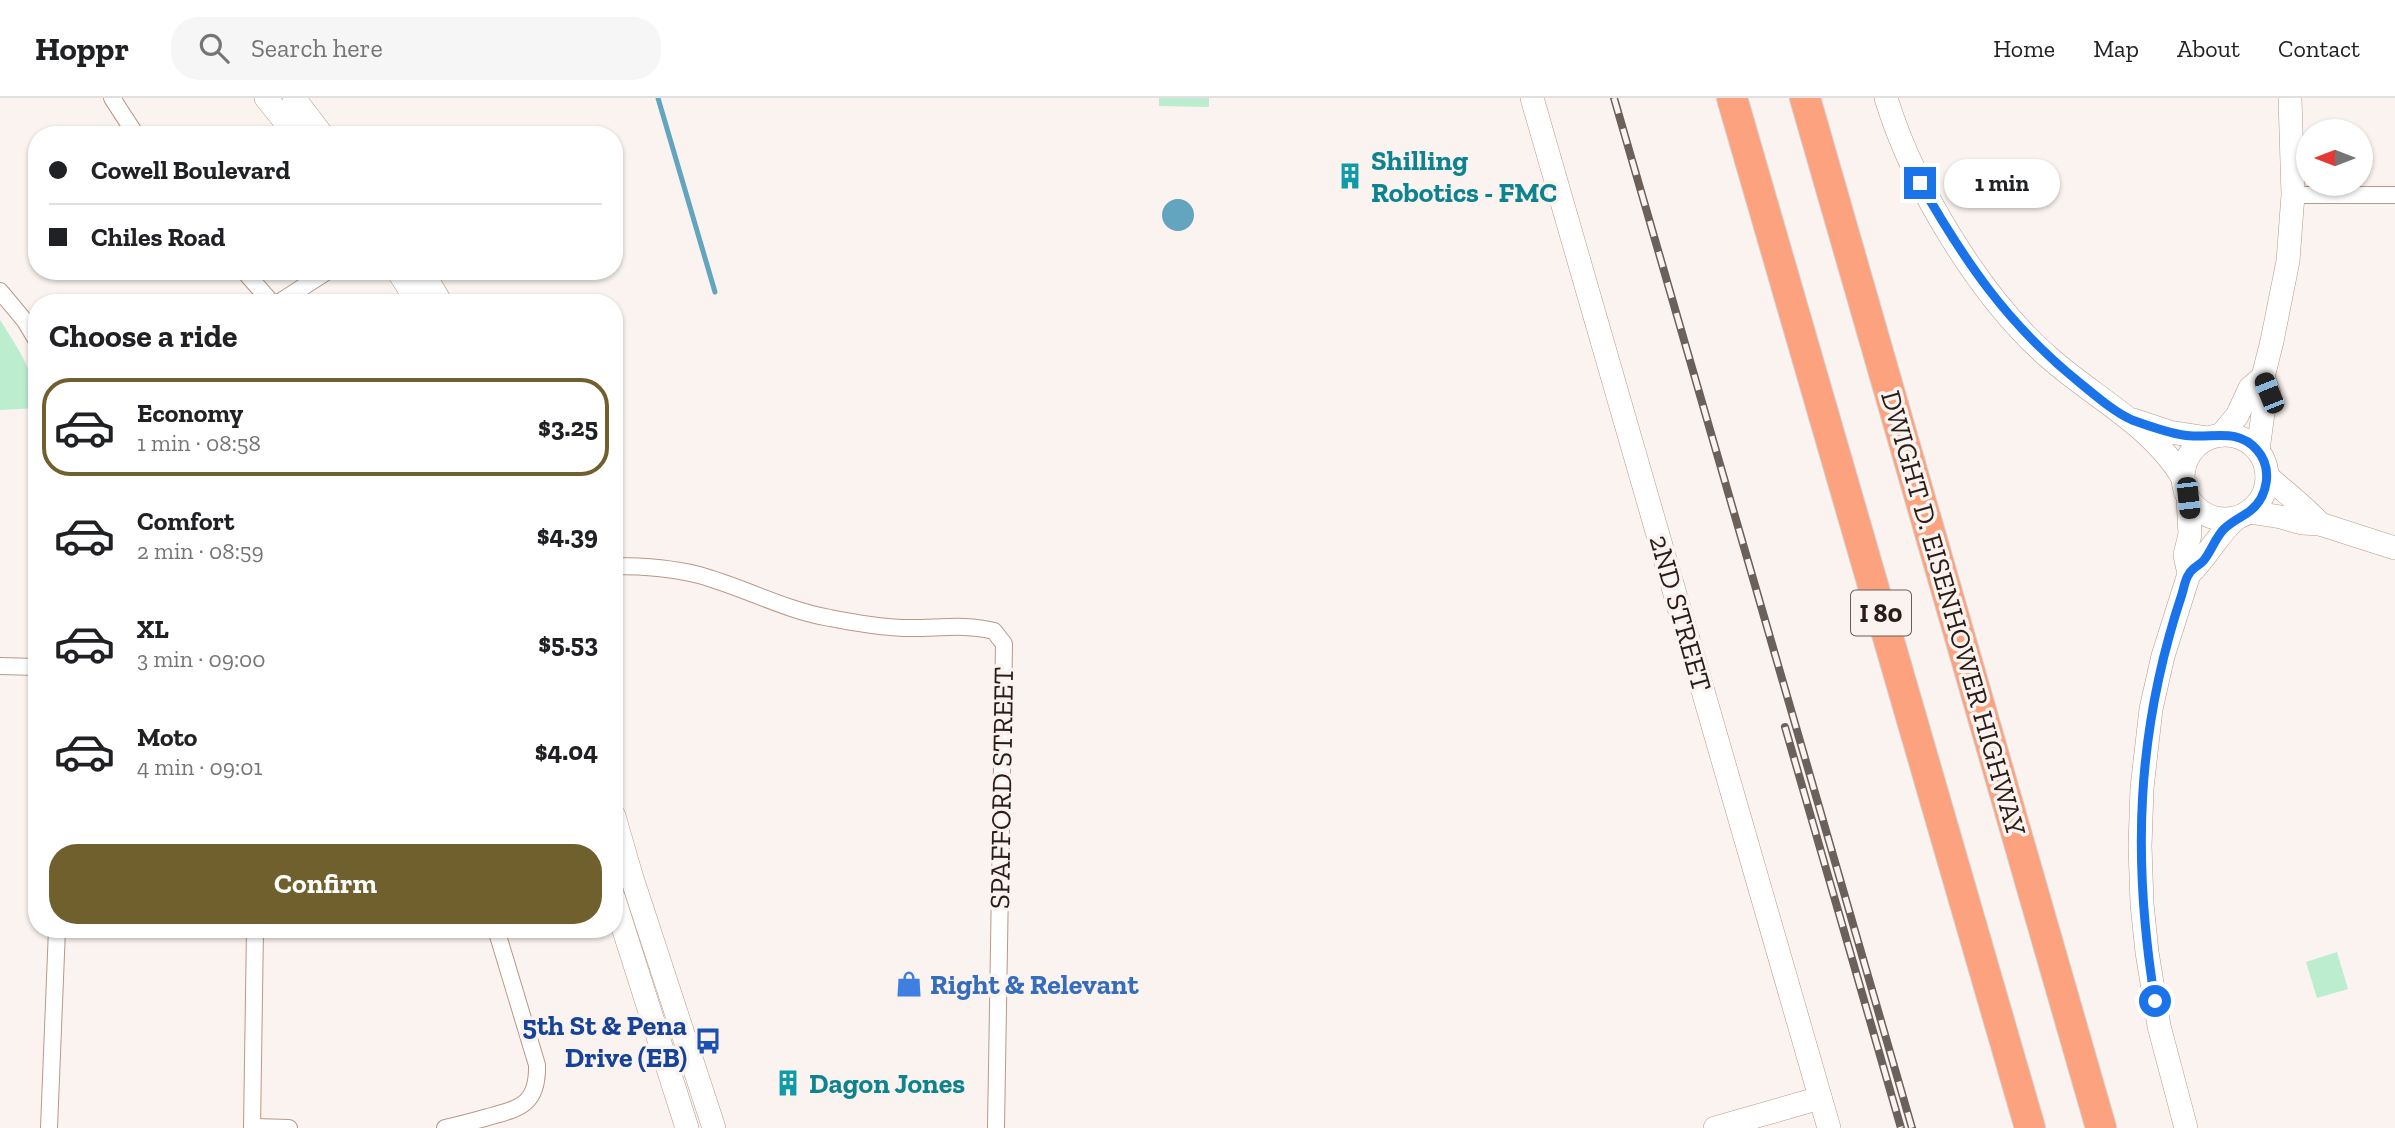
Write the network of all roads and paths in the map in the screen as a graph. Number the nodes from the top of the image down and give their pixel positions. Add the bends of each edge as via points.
1 (112, 98) edge
2 (266, 98) edge
3 (294, 98) edge
4 (1532, 98) edge
5 (1732, 98) edge
6 (1805, 98) edge
7 (1886, 98) edge
8 (2290, 98) edge
9 (130, 126) edge
10 (289, 126) edge
11 (315, 126) edge
12 (2293, 195) junction
13 (2395, 195) edge
14 (252, 280) edge
15 (314, 280) edge
16 (0, 291) edge
17 (264, 294) edge
18 (292, 294) edge
19 (28, 326) edge
20 (2263, 377) junction
21 (2131, 419) junction
22 (2215, 436) junction
23 (2258, 450) junction
24 (2267, 476) junction
25 (2185, 488) junction
26 (2243, 515) junction
27 (2320, 524) junction
28 (2395, 548) edge
29 (623, 566) edge
30 (2189, 574) junction
31 (0, 666) edge
32 (28, 667) edge
33 (623, 846) edge
34 (623, 927) edge
35 (57, 938) edge
36 (255, 938) edge
37 (499, 938) edge
38 (1820, 1098) junction
39 (252, 1127) edge
40 (49, 1128) edge
41 (289, 1128) edge
42 (445, 1128) edge
43 (687, 1128) edge
44 (713, 1128) edge
45 (996, 1128) edge
46 (1715, 1128) edge
47 (1829, 1128) edge
48 (2030, 1128) edge
49 (2101, 1128) edge
50 (2186, 1128) edge

1 - 9 street
2 - 10 main road
3 - 11 main road
4 - 38 main road, 2ND STREET
5 - 48 highway, I 80
6 - 49 highway, DWIGHT D. EISENHOWER HIGHWAY / I 80
7 - 21 main road via 1920,183 1957,247 2007,313 2051,359
8 - 12 main road
12 - 13 street
12 - 20 main road via 2288,261
14 - 17 street
15 - 18 street
16 - 19 street
20 - 22 main road via 2250,387 2237,416
20 - 23 main road via 2269,393
21 - 22 main road via 2184,436
21 - 25 main road via 2171,458
22 - 23 main road via 2235,436
22 - 25 main road via 2187,457
23 - 24 main road
24 - 26 main road via 2259,502
24 - 27 main road
25 - 26 main road via 2197,509 2209,517 2222,520
25 - 30 main road
26 - 27 main road
26 - 30 main road via 2224,529 2204,561
27 - 28 main road
29 - 45 street, SPAFFORD STREET via 698,575 778,605 865,625 976,626 994,631 1004,644
30 - 50 main road via 2151,709 2140,846 2157,1014
31 - 32 street
33 - 44 main road
34 - 43 main road
35 - 40 street
36 - 39 street
37 - 42 street via 537,1065 538,1084 518,1109
38 - 46 main road
38 - 47 main road, 2ND STREET
39 - 41 street

